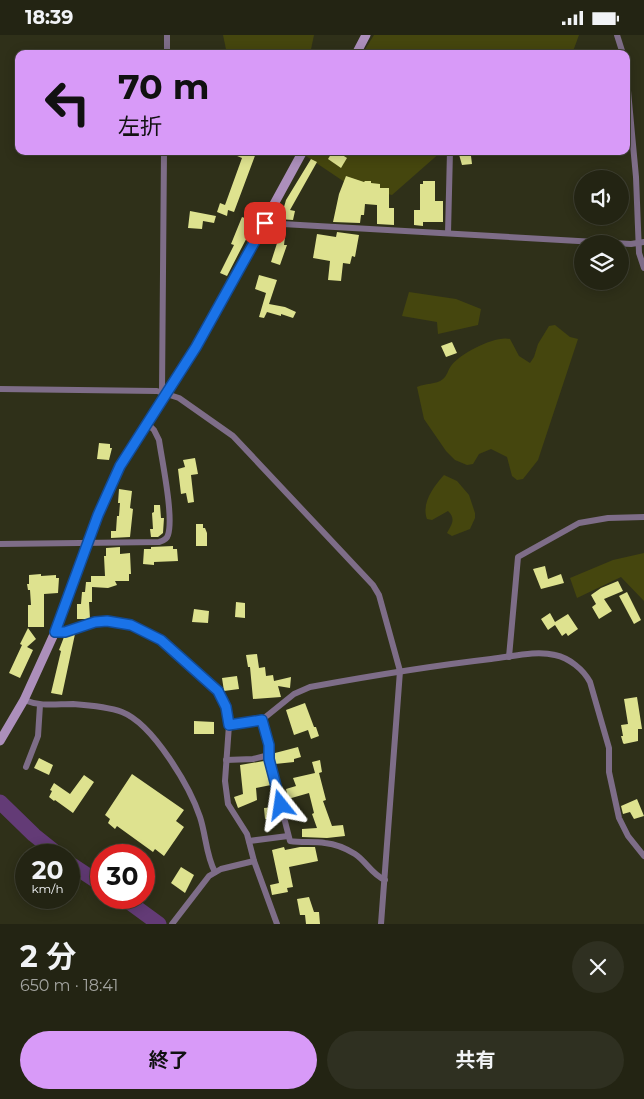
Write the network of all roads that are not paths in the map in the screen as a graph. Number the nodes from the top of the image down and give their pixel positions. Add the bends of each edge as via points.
1 (167, 35) edge
2 (366, 35) edge
3 (617, 35) edge
4 (167, 50) edge
5 (358, 50) edge
6 (622, 50) edge
7 (630, 112) edge
8 (164, 155) edge
9 (301, 155) edge
10 (450, 155) edge
11 (265, 223) junction
12 (448, 233) junction
13 (642, 243) edge
14 (644, 268) edge
15 (0, 389) edge
16 (164, 393) junction
17 (147, 423) junction
18 (644, 517) edge
19 (87, 542) junction
20 (0, 544) edge
21 (55, 632) junction
22 (509, 657) junction
23 (400, 671) junction
24 (24, 700) junction
25 (40, 705) junction
26 (262, 720) junction
27 (229, 725) junction
28 (0, 741) edge
29 (269, 755) junction
30 (226, 761) junction
31 (26, 767) dead end
32 (288, 836) junction
33 (249, 841) junction
34 (644, 856) edge
35 (254, 861) junction
36 (215, 872) junction
37 (384, 879) junction
38 (172, 924) edge
39 (277, 924) edge
40 (381, 924) edge

1 - 4 street
2 - 5 main road
3 - 6 street
7 - 13 street
8 - 16 street
9 - 11 main road
10 - 12 street
11 - 12 street
11 - 16 main road via 196,347
12 - 13 street
13 - 14 street via 640,253
15 - 16 street
16 - 17 main road
16 - 23 street via 179,398 234,436 377,589
17 - 19 main road via 120,466
17 - 19 street via 159,440 169,510 168,535 160,542
18 - 22 street via 579,523 518,557
19 - 20 street
19 - 21 main road
21 - 24 main road
21 - 27 street via 107,621 131,625 161,640 218,691 226,707
22 - 23 street
22 - 34 street via 556,655 572,662 587,676 609,748 609,771 619,818
23 - 26 street via 310,687 294,694
23 - 37 street
24 - 25 street
24 - 28 main road
25 - 31 street via 38,737
25 - 36 street via 74,704 121,711 144,727 167,753 194,804
26 - 27 street
26 - 29 street
27 - 30 street
29 - 30 street
29 - 32 street
30 - 33 street via 228,804
32 - 33 street
32 - 37 street via 290,841 324,842 351,852
33 - 35 street
35 - 36 street
35 - 39 street
36 - 38 street
37 - 40 street

